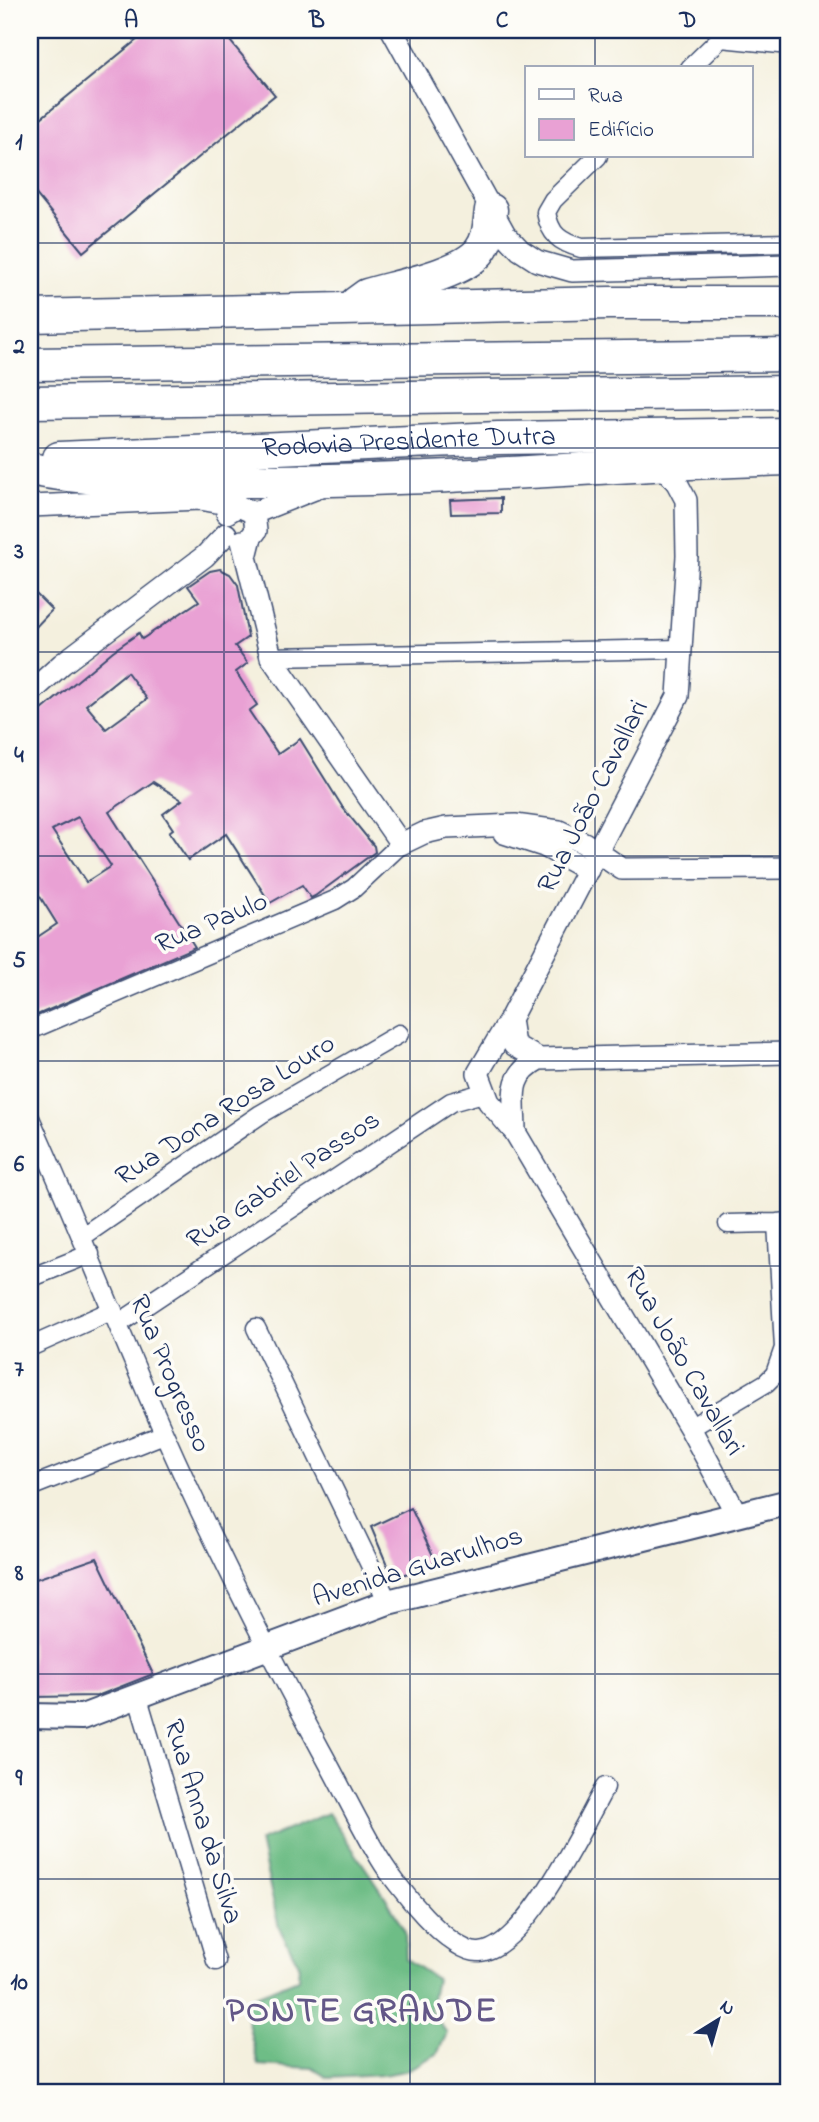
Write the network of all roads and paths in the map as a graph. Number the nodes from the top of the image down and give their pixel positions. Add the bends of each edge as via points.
1 (392, 30) edge
2 (725, 34) edge
3 (789, 45) edge
4 (692, 66) edge
5 (596, 158) edge
6 (491, 210) junction
7 (789, 243) edge
8 (789, 265) edge
9 (789, 303) edge
10 (346, 310) junction
11 (30, 316) edge
12 (789, 355) edge
13 (30, 364) edge
14 (789, 392) edge
15 (30, 402) edge
16 (789, 434) edge
17 (30, 459) edge
18 (789, 459) edge
19 (661, 463) junction
20 (30, 468) edge
21 (340, 481) junction
22 (30, 506) edge
23 (240, 529) junction
24 (681, 649) junction
25 (271, 657) junction
26 (30, 693) edge
27 (401, 844) junction
28 (593, 861) junction
29 (789, 868) edge
30 (510, 1019) junction
31 (30, 1030) edge
32 (399, 1034) dead end
33 (789, 1053) edge
34 (539, 1059) junction
35 (480, 1065) junction
36 (514, 1083) junction
37 (483, 1093) junction
38 (30, 1118) edge
39 (515, 1132) junction
40 (783, 1223) edge
41 (729, 1224) dead end
42 (83, 1236) junction
43 (90, 1254) junction
44 (30, 1278) edge
45 (115, 1317) junction
46 (256, 1328) dead end
47 (30, 1347) edge
48 (690, 1427) junction
49 (164, 1434) junction
50 (30, 1487) edge
51 (789, 1502) edge
52 (736, 1513) junction
53 (388, 1602) junction
54 (266, 1648) junction
55 (138, 1698) junction
56 (30, 1716) edge
57 (605, 1787) dead end
58 (216, 1961) dead end

1 - 6 street
2 - 3 street
2 - 4 street
5 - 7 street via 546,212 551,232 569,245
6 - 8 street via 520,250 537,261 572,271
6 - 10 highway via 486,241 471,259 367,295
9 - 10 highway
10 - 11 highway
12 - 13 highway
14 - 15 highway, Rodovia Presidente Dutra
16 - 17 highway, Rodovia Presidente Dutra via 498,438
18 - 19 highway
19 - 21 highway
19 - 24 street, Rua João Cavallari via 686,500
20 - 21 highway via 59,475 134,480
21 - 23 street via 303,492
22 - 23 street via 200,499
23 - 25 street
23 - 26 street
24 - 25 street
24 - 28 street, Rua João Cavallari via 678,696
25 - 27 street
27 - 28 street via 446,828 488,828
27 - 31 street, Rua Paulo via 335,900
28 - 29 street via 622,869
28 - 30 street, Rua João Cavallari
30 - 34 street via 514,1045
30 - 35 street, Rua João Cavallari
32 - 42 street, Rua Dona Rosa Louro via 261,1114
33 - 34 street
34 - 36 street via 522,1069
35 - 36 street via 501,1071
35 - 37 street
36 - 39 street, Rua João Cavallari
37 - 39 street, Rua João Cavallari
37 - 45 street, Rua Gabriel Passos via 451,1101
38 - 42 street, Rua Progresso
39 - 48 street, Rua João Cavallari
40 - 41 street
40 - 48 street via 781,1362 766,1383
42 - 43 street, Rua Progresso
43 - 44 street
43 - 45 street, Rua Progresso
45 - 47 street, Rua Gabriel Passos
45 - 49 street, Rua Progresso
46 - 53 street
48 - 52 street, Rua João Cavallari
49 - 50 street
49 - 54 street, Rua Progresso
51 - 52 main road, Avenida Guarulhos
52 - 53 main road, Avenida Guarulhos
53 - 54 main road, Avenida Guarulhos
54 - 55 main road, Avenida Guarulhos
54 - 57 street, Rua Progresso via 382,1862 441,1935 467,1951 482,1952 499,1944 534,1912
55 - 56 main road, Avenida Guarulhos via 82,1717
55 - 58 street, Rua Anna da Silva

